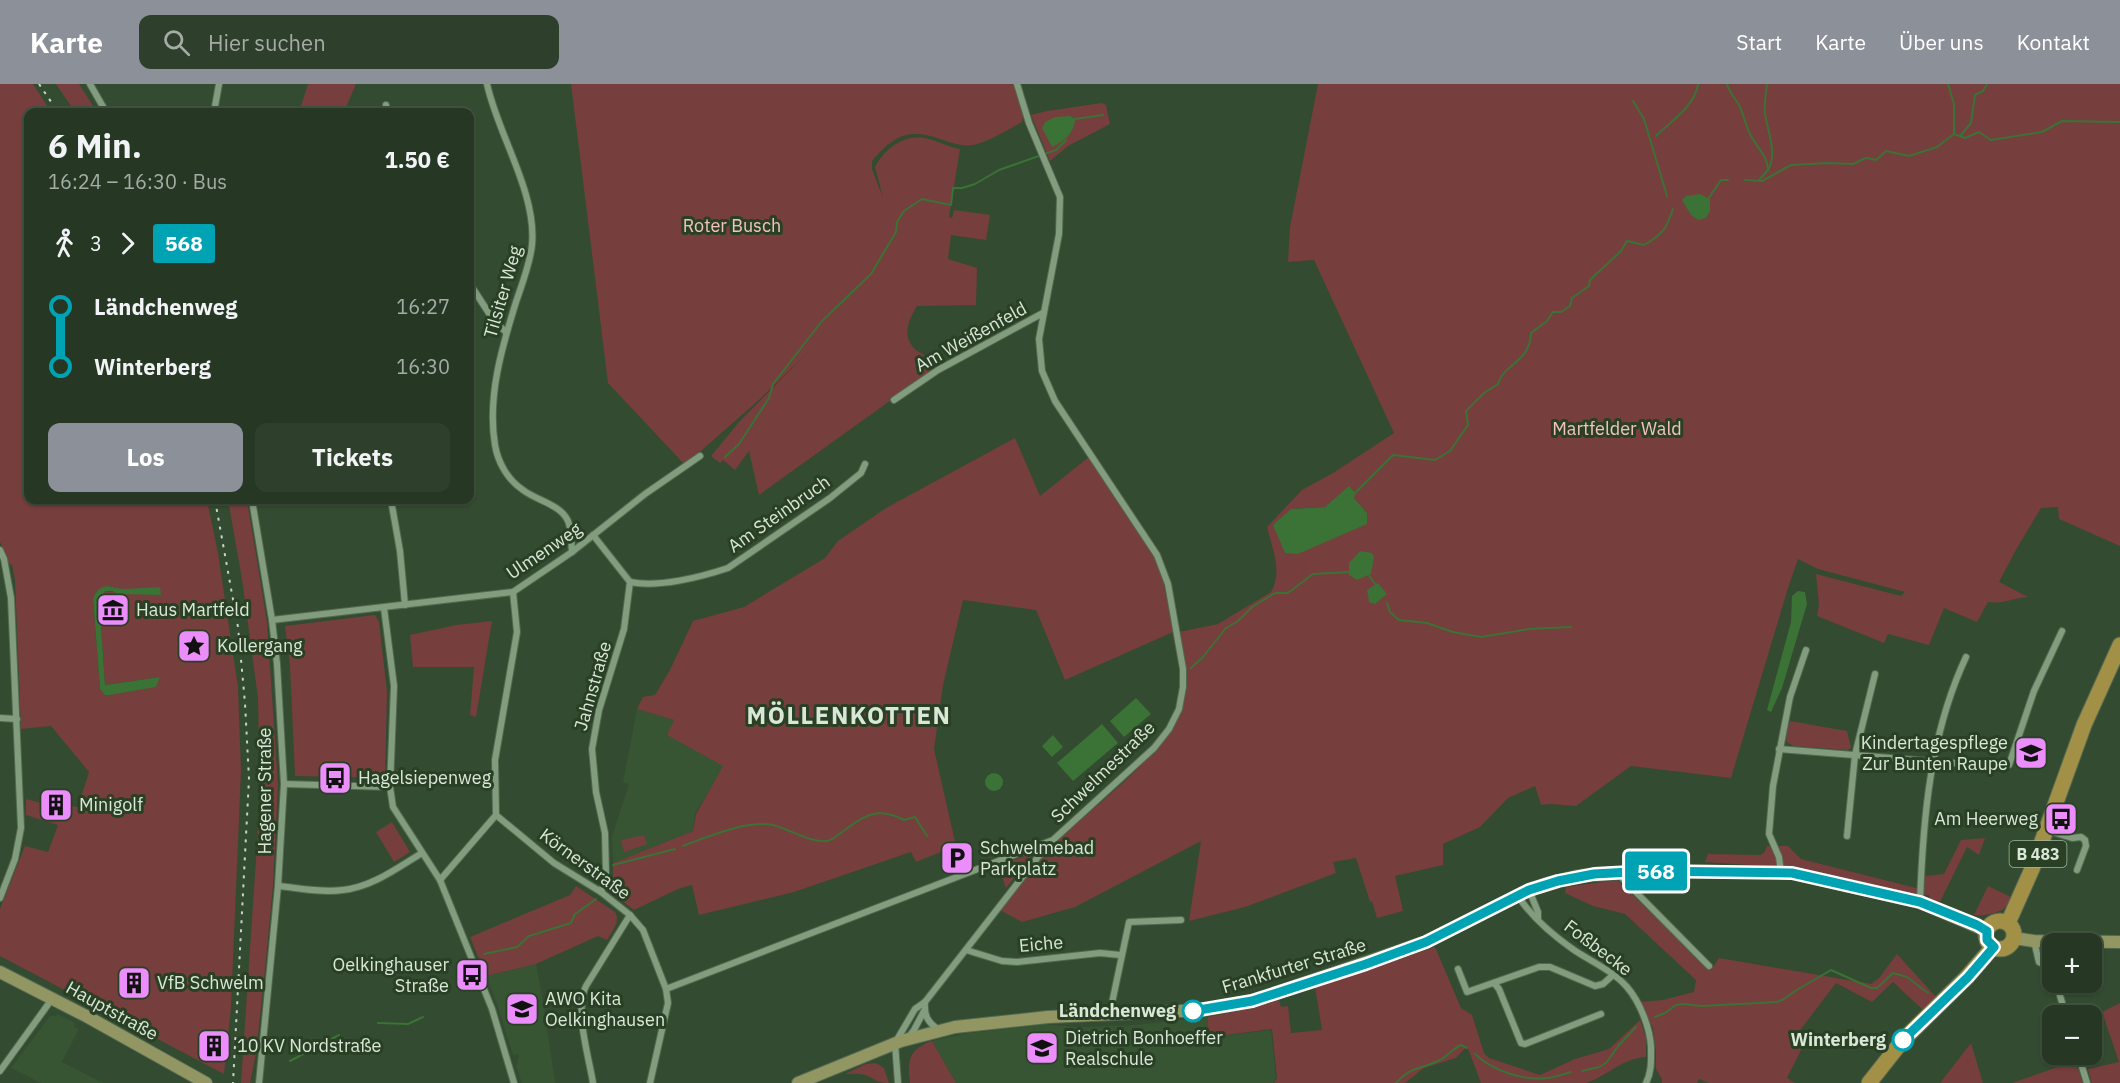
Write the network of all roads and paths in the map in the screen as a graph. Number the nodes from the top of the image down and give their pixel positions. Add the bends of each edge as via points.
1 (90, 84) edge
2 (219, 84) edge
3 (486, 84) edge
4 (1017, 84) edge
5 (104, 108) edge
6 (215, 108) edge
7 (474, 290) edge
8 (1044, 313) junction
9 (506, 332) junction
10 (894, 400) dead end
11 (700, 456) dead end
12 (864, 464) dead end
13 (253, 504) edge
14 (393, 504) edge
15 (593, 535) junction
16 (0, 550) edge
17 (572, 552) junction
18 (630, 582) junction
19 (513, 592) junction
20 (405, 605) junction
21 (384, 608) junction
22 (272, 620) junction
23 (2062, 631) dead end
24 (2120, 645) edge
25 (1806, 650) dead end
26 (1966, 657) dead end
27 (1875, 674) dead end
28 (0, 718) edge
29 (17, 719) junction
30 (1779, 749) junction
31 (1855, 755) junction
32 (1933, 762) junction
33 (284, 784) junction
34 (390, 787) junction
35 (496, 815) junction
36 (2046, 830) junction
37 (1847, 836) dead end
38 (1053, 840) junction
39 (422, 853) junction
40 (2077, 870) dead end
41 (1616, 872) junction
42 (1781, 873) junction
43 (0, 875) edge
44 (7, 878) junction
45 (440, 880) junction
46 (278, 886) junction
47 (602, 892) junction
48 (1523, 893) junction
49 (0, 898) edge
50 (1920, 902) junction
51 (630, 915) junction
52 (1538, 918) junction
53 (1181, 920) dead end
54 (2008, 923) junction
55 (1987, 931) junction
56 (2014, 938) junction
57 (2034, 941) junction
58 (2120, 942) edge
59 (1994, 947) junction
60 (966, 950) junction
61 (1120, 955) junction
62 (2042, 964) edge
63 (1709, 966) dead end
64 (1458, 969) dead end
65 (0, 972) edge
66 (1612, 975) junction
67 (1494, 983) junction
68 (666, 989) junction
69 (52, 999) junction
70 (925, 1002) junction
71 (924, 1010) junction
72 (1601, 1014) dead end
73 (1112, 1015) junction
74 (909, 1020) junction
75 (939, 1030) junction
76 (909, 1037) junction
77 (2081, 1065) edge
78 (0, 1071) edge
79 (1650, 1074) junction
80 (206, 1083) edge
81 (259, 1083) edge
82 (514, 1083) edge
83 (593, 1083) edge
84 (650, 1083) edge
85 (798, 1083) edge
86 (898, 1083) edge
87 (1646, 1083) edge
88 (1656, 1083) edge
89 (1869, 1083) edge
90 (2087, 1083) edge

1 - 5 street
2 - 6 street
3 - 9 street, Tilsiter Weg via 526,197 533,231 529,262
4 - 8 street, Am Weißenfeld via 1060,196 1061,220
7 - 9 street
8 - 10 street, Am Weißenfeld via 938,370
8 - 38 street, Schwelmestraße via 1039,339 1042,371 1055,401 1156,555 1168,584 1183,669 1179,709 1169,729 1145,758
9 - 17 street, Tilsiter Weg via 495,390 496,453 510,478 523,490 564,515
11 - 15 street, Ulmenweg
12 - 18 street, Am Steinbruch via 861,473 830,498 728,568 649,585
13 - 22 street, Hagener Straße
14 - 20 street
15 - 17 street, Ulmenweg
15 - 18 street
16 - 29 street via 11,598
17 - 19 street, Ulmenweg
18 - 47 street, Jahnstraße via 624,629 599,710 592,748 605,833 606,875
19 - 20 street, Ulmenweg
19 - 35 street via 517,632 495,760
20 - 21 street, Ulmenweg
21 - 22 street, Ulmenweg
21 - 34 street via 394,686
22 - 33 street, Hagener Straße
23 - 32 street via 2034,690 2009,765
24 - 36 main road, B 483 via 2084,725
25 - 30 street via 1790,697
26 - 32 street via 1947,705
27 - 31 street
28 - 29 street
29 - 44 street via 21,828
30 - 31 street
30 - 42 street via 1769,834 1779,856
31 - 32 street
31 - 37 street
32 - 50 street via 1923,822
33 - 34 street
33 - 46 street, Hagener Straße
34 - 39 street via 393,807
35 - 45 street
35 - 47 street, Körnerstraße via 554,863
36 - 40 street via 2085,840
36 - 54 main road, B 483
38 - 60 street
38 - 68 street, Schwelmestraße
39 - 45 street
39 - 46 street via 375,881 357,887 332,891
41 - 42 main road, Frankfurter Straße
41 - 48 main road, Frankfurter Straße via 1578,876
41 - 63 street
42 - 50 main road, Frankfurter Straße
43 - 44 street
44 - 49 street
45 - 82 street via 492,1009
46 - 81 street, Hagener Straße
47 - 51 street, Körnerstraße
48 - 52 street, Foßbecke via 1538,912
48 - 52 street, Foßbecke via 1527,910
48 - 73 main road, Frankfurter Straße via 1426,942 1265,998 1203,1011
50 - 55 main road, Frankfurter Straße
51 - 68 street, Körnerstraße via 643,930
51 - 83 street via 582,997
52 - 66 street, Foßbecke
53 - 61 street via 1129,922
54 - 55 main road via 1995,921
54 - 56 main road
55 - 59 main road via 1987,940
56 - 57 main road
56 - 59 main road via 2005,948
57 - 58 main road
57 - 62 street
59 - 89 main road via 1903,1040
60 - 61 street, Eiche via 1017,962 1100,953
60 - 70 street
61 - 73 street
64 - 67 street via 1467,992
65 - 69 main road, Hauptstraße
66 - 67 street via 1595,986 1550,967 1539,967
66 - 79 street, Foßbecke via 1630,992 1649,1030
67 - 72 street via 1521,1044
68 - 84 street, Körnerstraße via 668,1003
69 - 78 street
69 - 80 main road, Hauptstraße
70 - 71 street
70 - 74 street
71 - 75 street via 931,1025
71 - 76 street
73 - 75 main road, Frankfurter Straße via 1006,1020
74 - 76 street
74 - 76 street
75 - 76 main road, Frankfurter Straße
76 - 85 main road, Frankfurter Straße
76 - 86 street
77 - 90 street
79 - 87 street, Foßbecke
79 - 88 street

